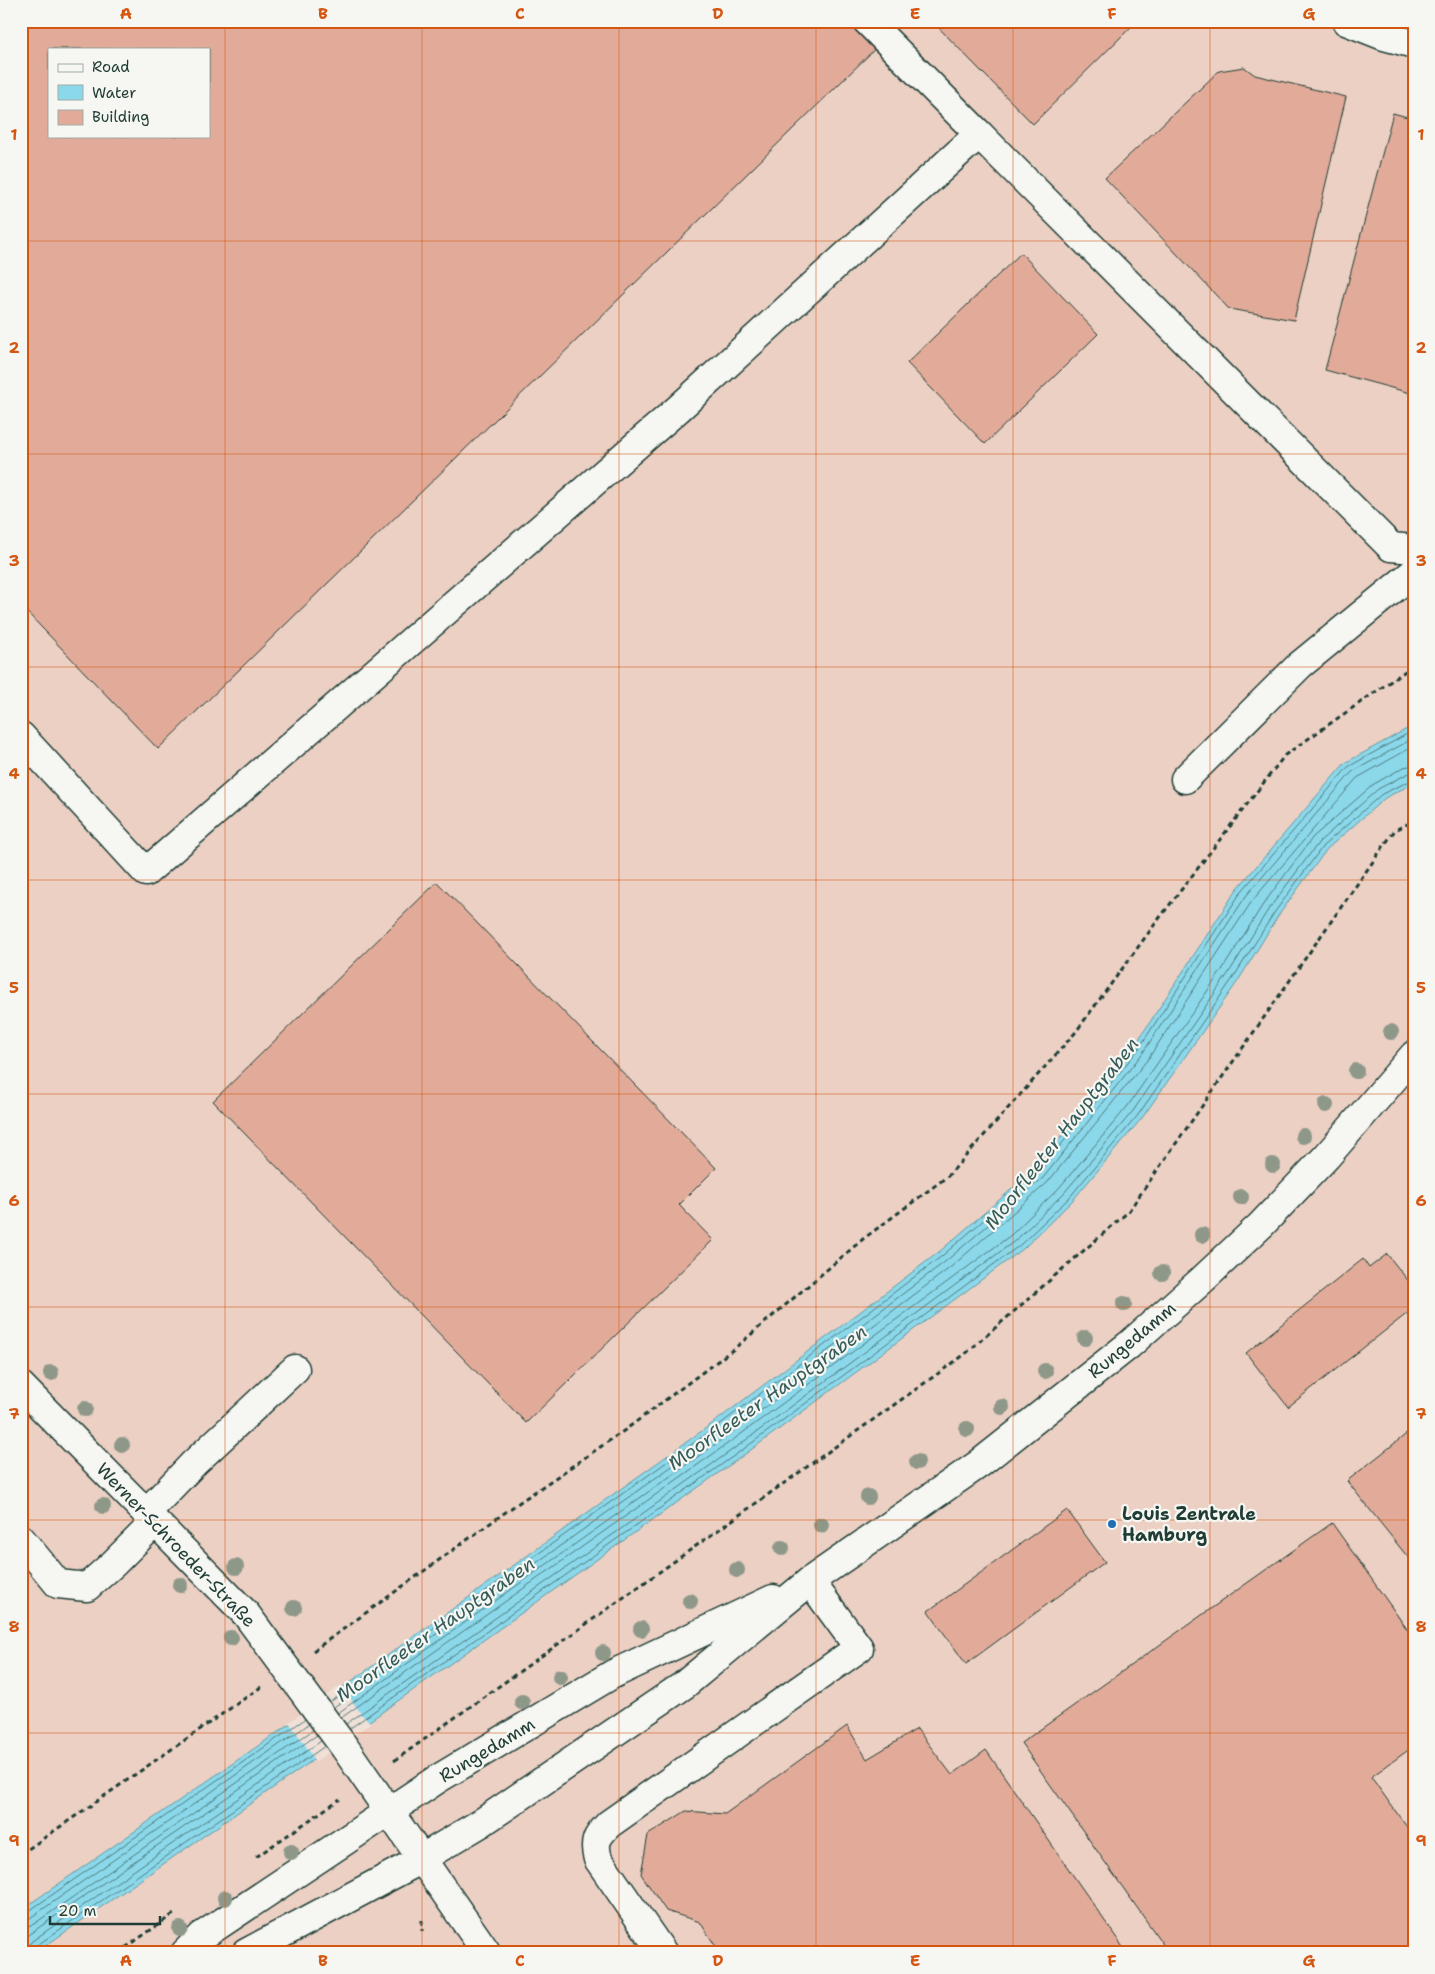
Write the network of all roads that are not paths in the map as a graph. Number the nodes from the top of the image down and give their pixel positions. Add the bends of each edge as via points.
1 (867, 21) edge
2 (1346, 21) edge
3 (1414, 44) edge
4 (979, 134) junction
5 (1414, 549) edge
6 (1414, 572) edge
7 (21, 736) edge
8 (1185, 779) dead end
9 (1414, 1055) edge
10 (295, 1369) dead end
11 (21, 1386) edge
12 (150, 1517) junction
13 (21, 1539) edge
14 (810, 1581) junction
15 (389, 1812) junction
16 (422, 1859) junction
17 (185, 1953) edge
18 (246, 1953) edge
19 (487, 1953) edge
20 (663, 1953) edge

1 - 4 street
2 - 3 street
4 - 5 street via 1391,547
4 - 7 street via 678,410 146,872
6 - 8 street via 1300,665
9 - 14 street, Rungedamm via 1328,1156 1201,1282 1129,1345 979,1464
10 - 12 street via 194,1463
11 - 12 street, Werner-Schroeder-Straße
12 - 13 street via 113,1564 87,1587 58,1584
12 - 15 street, Werner-Schroeder-Straße via 246,1614
14 - 15 street, Rungedamm via 613,1674 436,1780
14 - 16 street, Rungedamm via 684,1685 482,1823
14 - 20 street via 859,1648 609,1824 594,1847 598,1859
15 - 16 street, Werner-Schroeder-Straße
15 - 17 street, Rungedamm via 202,1936
16 - 18 street, Rungedamm
16 - 19 street, Werner-Schroeder-Straße

